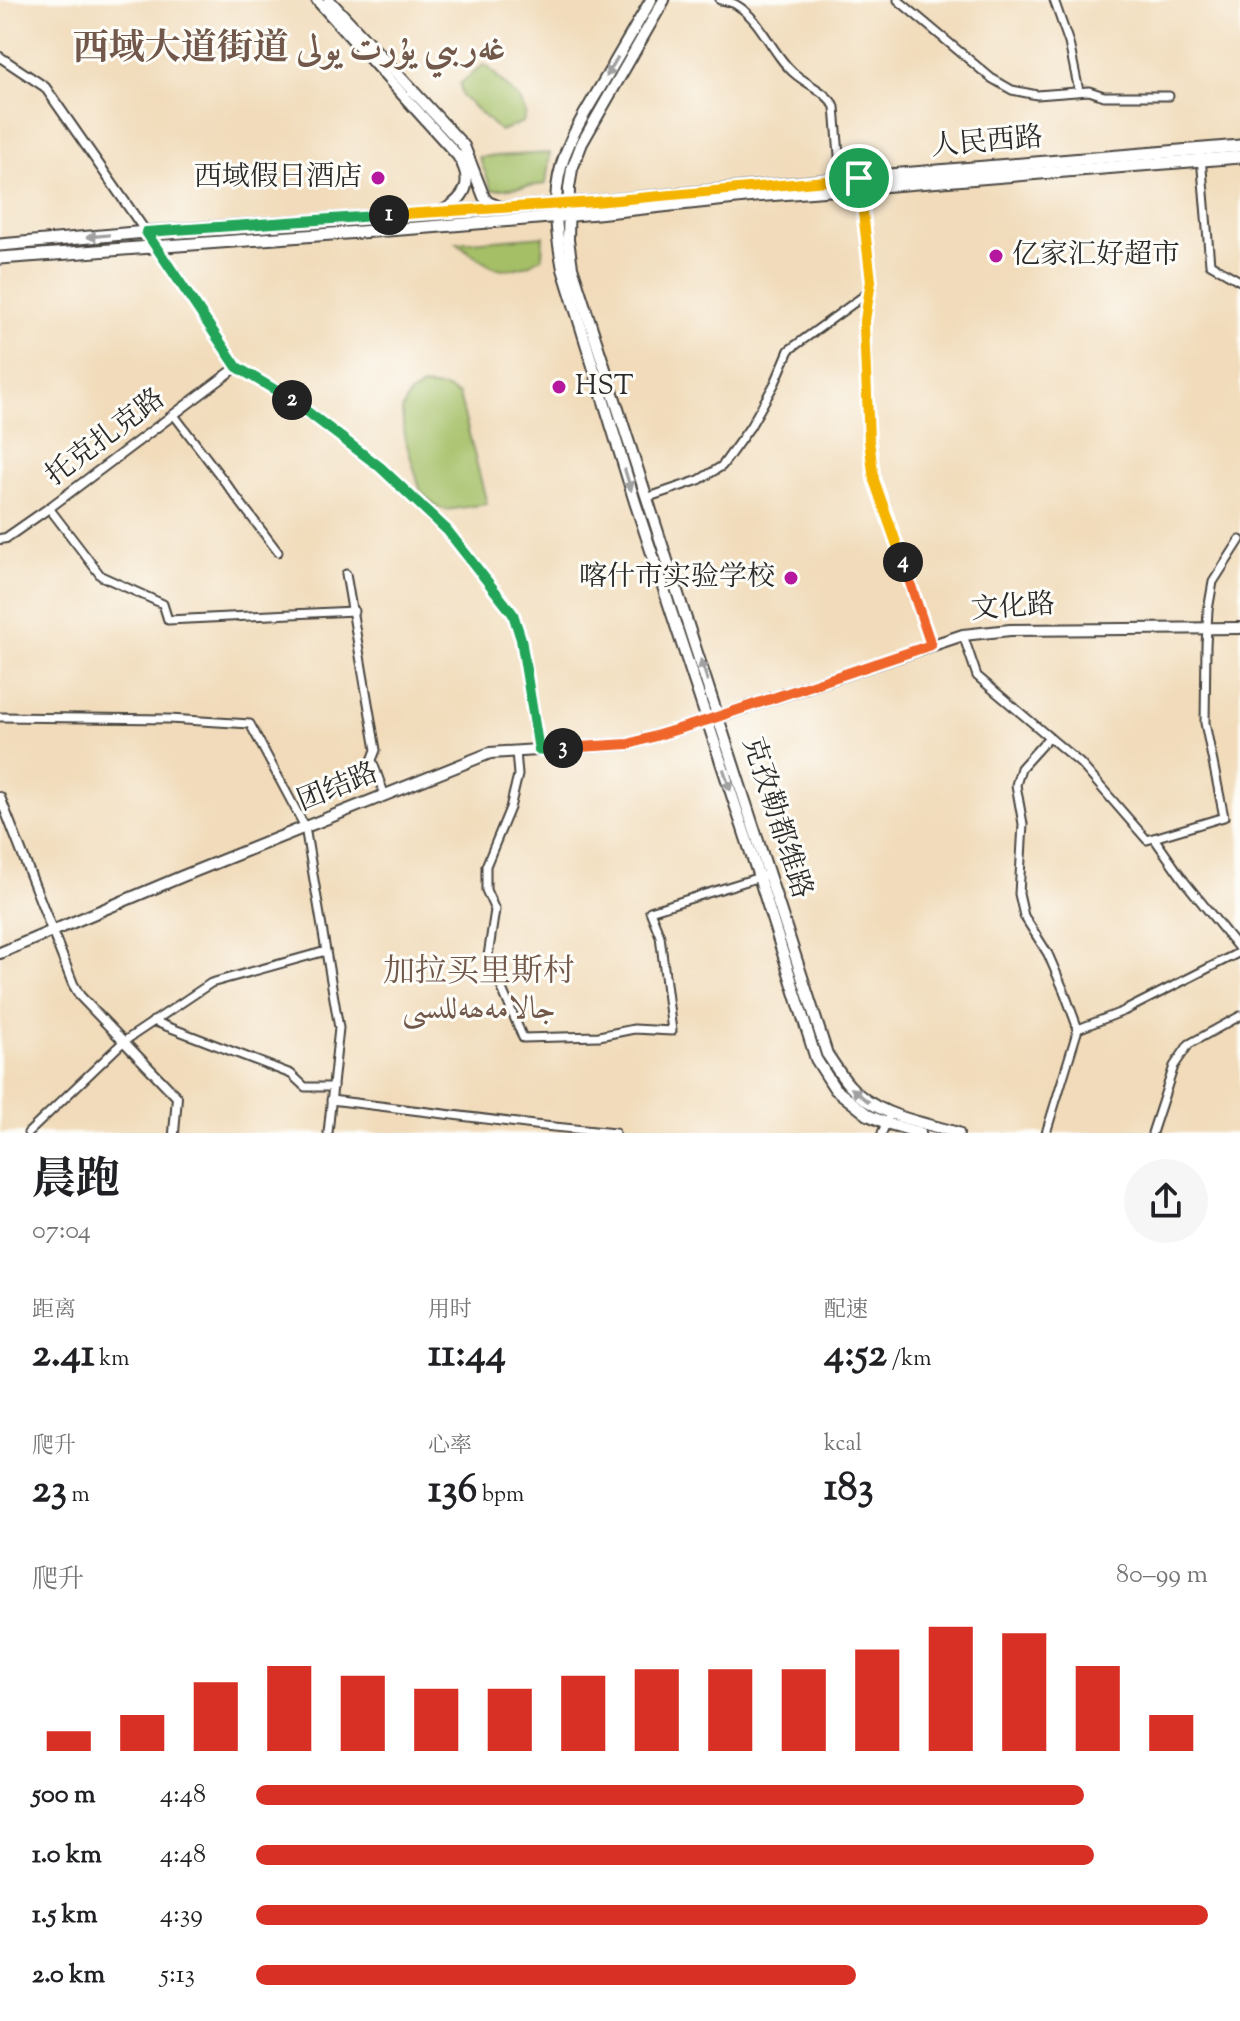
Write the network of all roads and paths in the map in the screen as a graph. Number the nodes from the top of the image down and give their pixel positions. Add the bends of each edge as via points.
1 (317, 0) edge
2 (329, 0) edge
3 (651, 0) edge
4 (664, 0) edge
5 (720, 0) edge
6 (898, 0) edge
7 (1054, 0) edge
8 (0, 57) edge
9 (1079, 91) junction
10 (1169, 96) dead end
11 (1240, 146) edge
12 (1201, 155) junction
13 (1240, 157) edge
14 (859, 183) junction
15 (842, 184) junction
16 (500, 207) junction
17 (562, 210) junction
18 (443, 211) junction
19 (146, 232) junction
20 (0, 245) edge
21 (155, 245) junction
22 (0, 258) edge
23 (1240, 281) edge
24 (869, 292) junction
25 (237, 367) junction
26 (174, 415) junction
27 (646, 498) junction
28 (49, 508) junction
29 (0, 539) edge
30 (1240, 540) edge
31 (278, 552) dead end
32 (346, 574) dead end
33 (354, 611) junction
34 (1207, 628) junction
35 (1240, 628) edge
36 (963, 635) junction
37 (931, 645) junction
38 (719, 716) junction
39 (0, 717) edge
40 (708, 720) junction
41 (1049, 737) junction
42 (539, 750) junction
43 (516, 751) junction
44 (385, 796) junction
45 (0, 797) edge
46 (2, 811) edge
47 (305, 827) junction
48 (1154, 838) junction
49 (764, 875) junction
50 (52, 931) junction
51 (326, 951) junction
52 (1240, 952) edge
53 (0, 953) edge
54 (1240, 1016) edge
55 (153, 1021) junction
56 (1078, 1029) junction
57 (123, 1042) junction
58 (333, 1087) junction
59 (331, 1100) junction
60 (886, 1123) edge
61 (28, 1133) edge
62 (174, 1133) edge
63 (328, 1133) edge
64 (615, 1133) edge
65 (920, 1133) edge
66 (958, 1133) edge
67 (1046, 1133) edge
68 (1152, 1133) edge

1 - 18 main road via 463,164 467,186
2 - 16 main road via 464,146 484,197
3 -> 17 main road via 572,135 560,170
4 - 17 main road via 582,143
5 - 15 street via 736,4 751,17 794,74 831,100
6 - 9 street via 1012,90 1037,95
7 - 9 street
8 - 19 street via 45,87
9 - 10 street
11 - 12 main road, 人民西路
12 - 13 main road, 人民西路
12 - 14 main road, 人民西路
12 - 23 street via 1210,264
14 - 15 main road, 人民西路
14 - 24 street
15 - 17 main road, 人民西路
16 - 17 main road
16 - 18 main road
17 - 21 main road via 429,227
17 - 27 main road, 克孜勒都维路 via 572,267
17 -> 40 main road, 克孜勒都维路 via 557,242 563,269
18 - 19 main road
19 -> 20 main road
19 - 21 street
21 - 22 main road
21 - 25 street
24 - 27 street via 789,350 750,427 722,466
24 - 37 street via 864,327 874,480
25 - 26 street, 托克扎克路
25 - 42 street via 296,402 380,467 447,530 490,583 513,614 521,639
26 - 28 street, 托克扎克路
26 - 31 street
38 -> 27 main road, 克孜勒都维路
28 - 29 street, 托克扎克路
28 - 33 street via 101,576 163,604 168,620
30 - 34 street via 1213,582
32 - 33 street
33 - 44 street via 376,750 372,760
34 - 35 main road, 文化路
34 - 36 main road, 文化路
34 - 48 street via 1205,723 1224,817
36 - 37 main road, 文化路
36 - 41 street via 977,676
37 - 38 main road, 文化路
38 - 40 main road, 文化路
38 - 49 main road, 克孜勒都维路
39 - 47 street via 250,724
40 - 42 main road, 团结路 via 629,744
40 -> 49 main road, 克孜勒都维路
41 - 48 street via 1081,764 1147,840
41 - 56 street via 1021,768 1016,785 1023,824 1019,894 1024,916 1048,954
42 - 43 main road, 团结路
43 - 44 main road, 团结路 via 490,753
43 - 49 street via 518,775 486,866 486,890 495,910 488,956 523,1038 672,1031 660,936 650,911
44 - 47 main road, 团结路
45 - 46 street
46 - 50 street
47 - 50 main road, 团结路
47 - 51 street
48 - 52 street
49 - 60 main road, 克孜勒都维路 via 816,1059 835,1089
50 - 53 main road, 团结路
50 - 57 street via 80,996
51 - 55 street via 211,983
51 - 58 street via 339,1028
52 - 56 street
54 - 68 street via 1189,1044 1174,1066
55 - 57 street
55 - 58 street via 291,1074 305,1087
56 - 67 street
57 - 61 street
57 - 62 street via 177,1097
58 - 59 street
59 - 63 street
59 - 64 street
60 - 65 main road, 克孜勒都维路
60 - 66 main road, 克孜勒都维路

